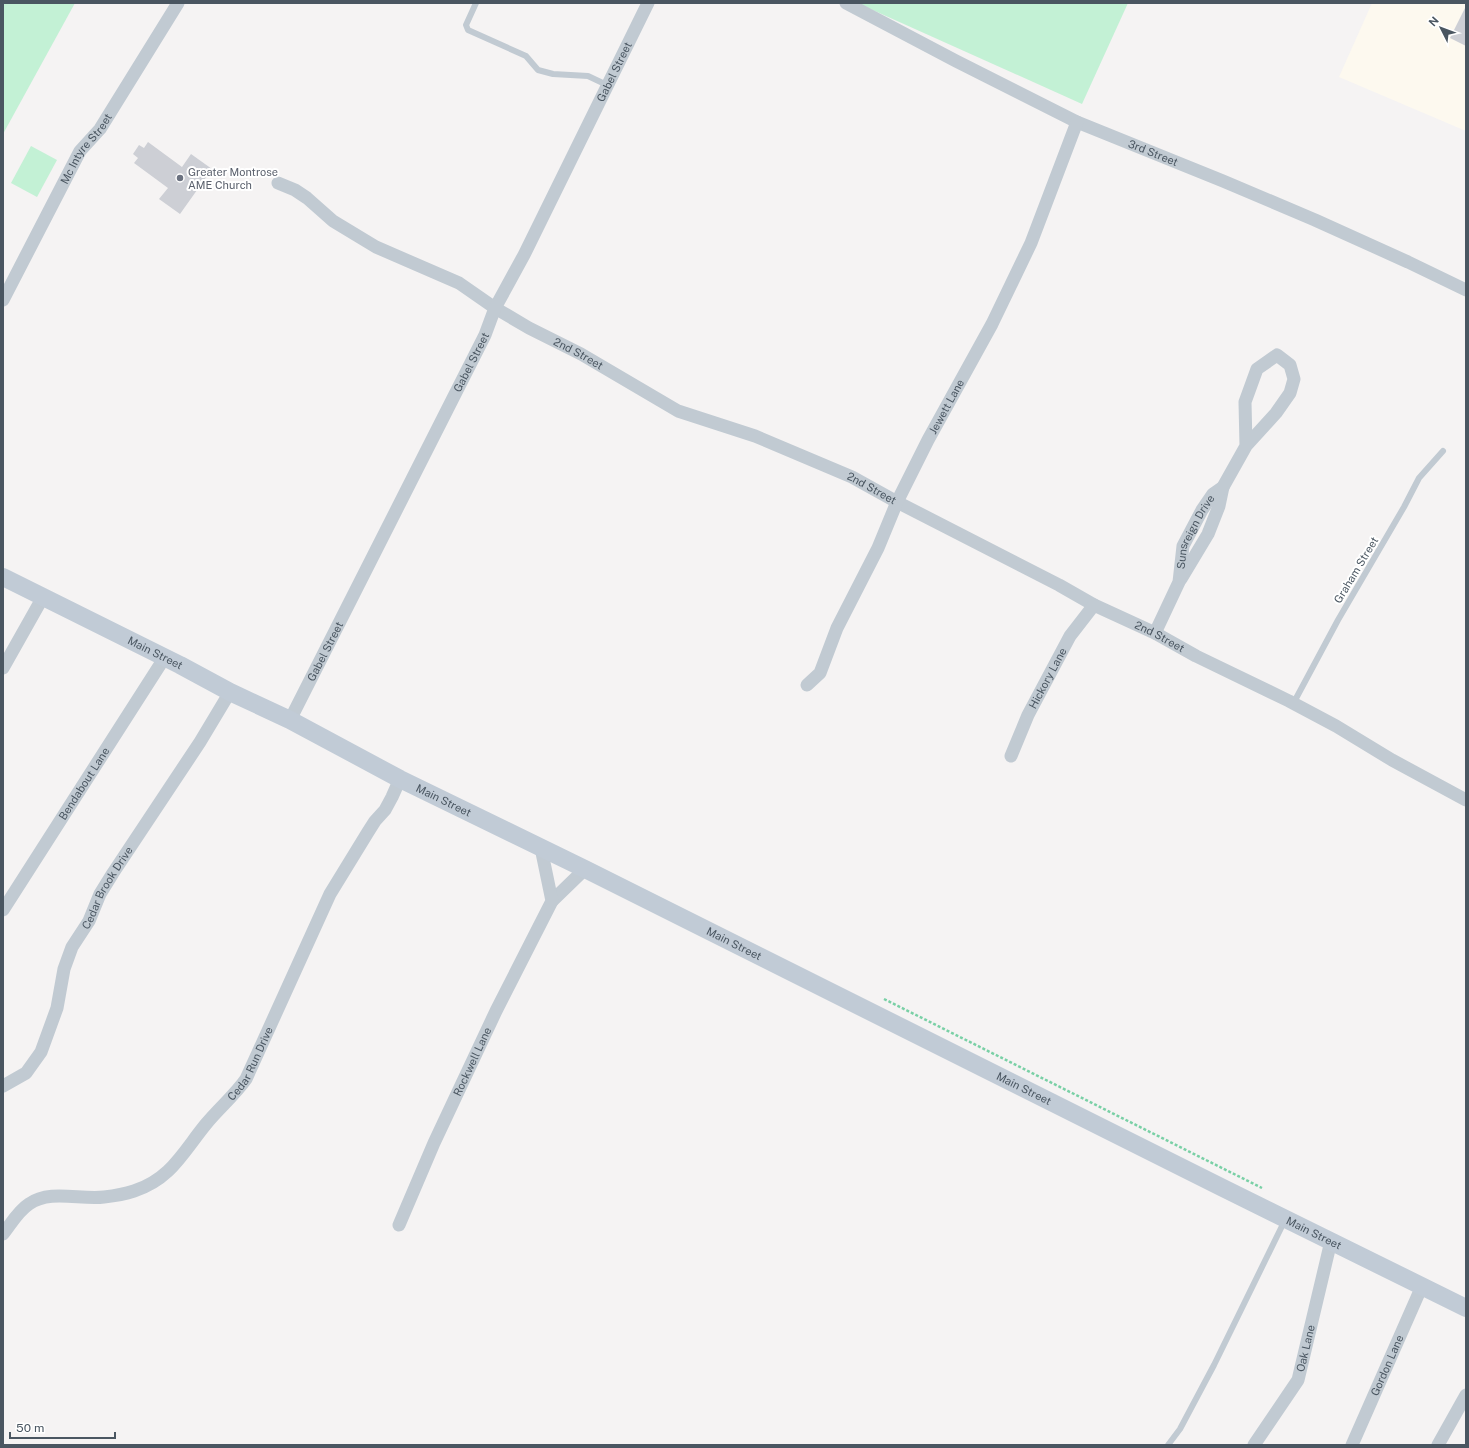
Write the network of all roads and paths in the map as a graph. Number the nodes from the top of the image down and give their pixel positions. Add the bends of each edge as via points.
1 (178, 3) edge
2 (476, 3) edge
3 (648, 3) edge
4 (846, 3) edge
5 (607, 85) junction
6 (1077, 122) junction
7 (278, 183) dead end
8 (1466, 290) edge
9 (3, 300) edge
10 (495, 308) junction
11 (1246, 446) junction
12 (1443, 452) dead end
13 (897, 502) junction
14 (3, 577) edge
15 (44, 597) junction
16 (1094, 605) junction
17 (1155, 633) junction
18 (165, 657) junction
19 (3, 668) edge
20 (807, 685) dead end
21 (230, 692) junction
22 (1293, 704) junction
23 (290, 720) junction
24 (1011, 756) dead end
25 (400, 779) junction
26 (1466, 800) edge
27 (541, 848) junction
28 (585, 869) junction
29 (552, 901) junction
30 (3, 910) edge
31 (3, 1086) edge
32 (1286, 1219) junction
33 (399, 1225) dead end
34 (3, 1234) edge
35 (1331, 1241) junction
36 (1422, 1286) junction
37 (1466, 1308) edge
38 (1466, 1395) edge
39 (1168, 1445) edge
40 (1254, 1445) edge
41 (1352, 1445) edge
42 (1438, 1445) edge

1 - 9 street, Mc Intyre Street via 100,129 80,151
2 - 5 lane via 466,25 468,30 526,56 538,70 552,74 588,76
3 - 5 street, Gabel Street
4 - 6 street, 3rd Street
5 - 10 street, Gabel Street
6 - 8 street, 3rd Street via 1315,220
6 - 13 street, Jewett Lane via 1031,243 992,324
7 - 10 street, 2nd Street via 295,190 333,221 376,247 459,283
10 - 13 street, 2nd Street via 581,354 678,411 755,436 852,477
10 - 23 street, Gabel Street via 485,335
11 - 11 street, Sunsreign Drive via 1276,413 1290,393 1294,379 1290,365 1277,355 1257,369 1245,402
11 - 17 street, Sunsreign Drive via 1223,486 1213,494 1202,510 1183,546 1179,582
12 - 22 lane, Graham Street via 1419,478
13 - 16 street, 2nd Street
13 - 20 street, Jewett Lane via 878,548 837,628 820,672
14 - 15 main road, Main Street
15 - 18 main road, Main Street
15 - 19 street
16 - 17 street, 2nd Street
16 - 24 street, Hickory Lane via 1070,636 1028,715
17 - 22 street, 2nd Street
18 - 21 main road, Main Street
18 - 30 street, Bendabout Lane
21 - 23 main road, Main Street
21 - 31 street, Cedar Brook Drive via 200,742 112,873 89,921 72,947 64,969 58,1008 41,1052 26,1073
22 - 26 street, 2nd Street
23 - 25 main road, Main Street
25 - 27 main road, Main Street
25 - 34 street, Cedar Run Drive via 385,810 368,832 330,894 246,1079 238,1091 206,1123 170,1170 159,1179 134,1191 103,1197 41,1198 19,1213
27 - 28 main road, Main Street
27 - 29 street
28 - 29 street, Rockwell Lane
28 - 32 main road, Main Street
29 - 33 street, Rockwell Lane via 496,1011
32 - 35 main road, Main Street
32 - 39 lane via 1214,1365 1180,1429
35 - 36 main road, Main Street
35 - 40 street, Oak Lane via 1298,1380
36 - 37 main road, Main Street
36 - 41 street, Gordon Lane
38 - 42 street

